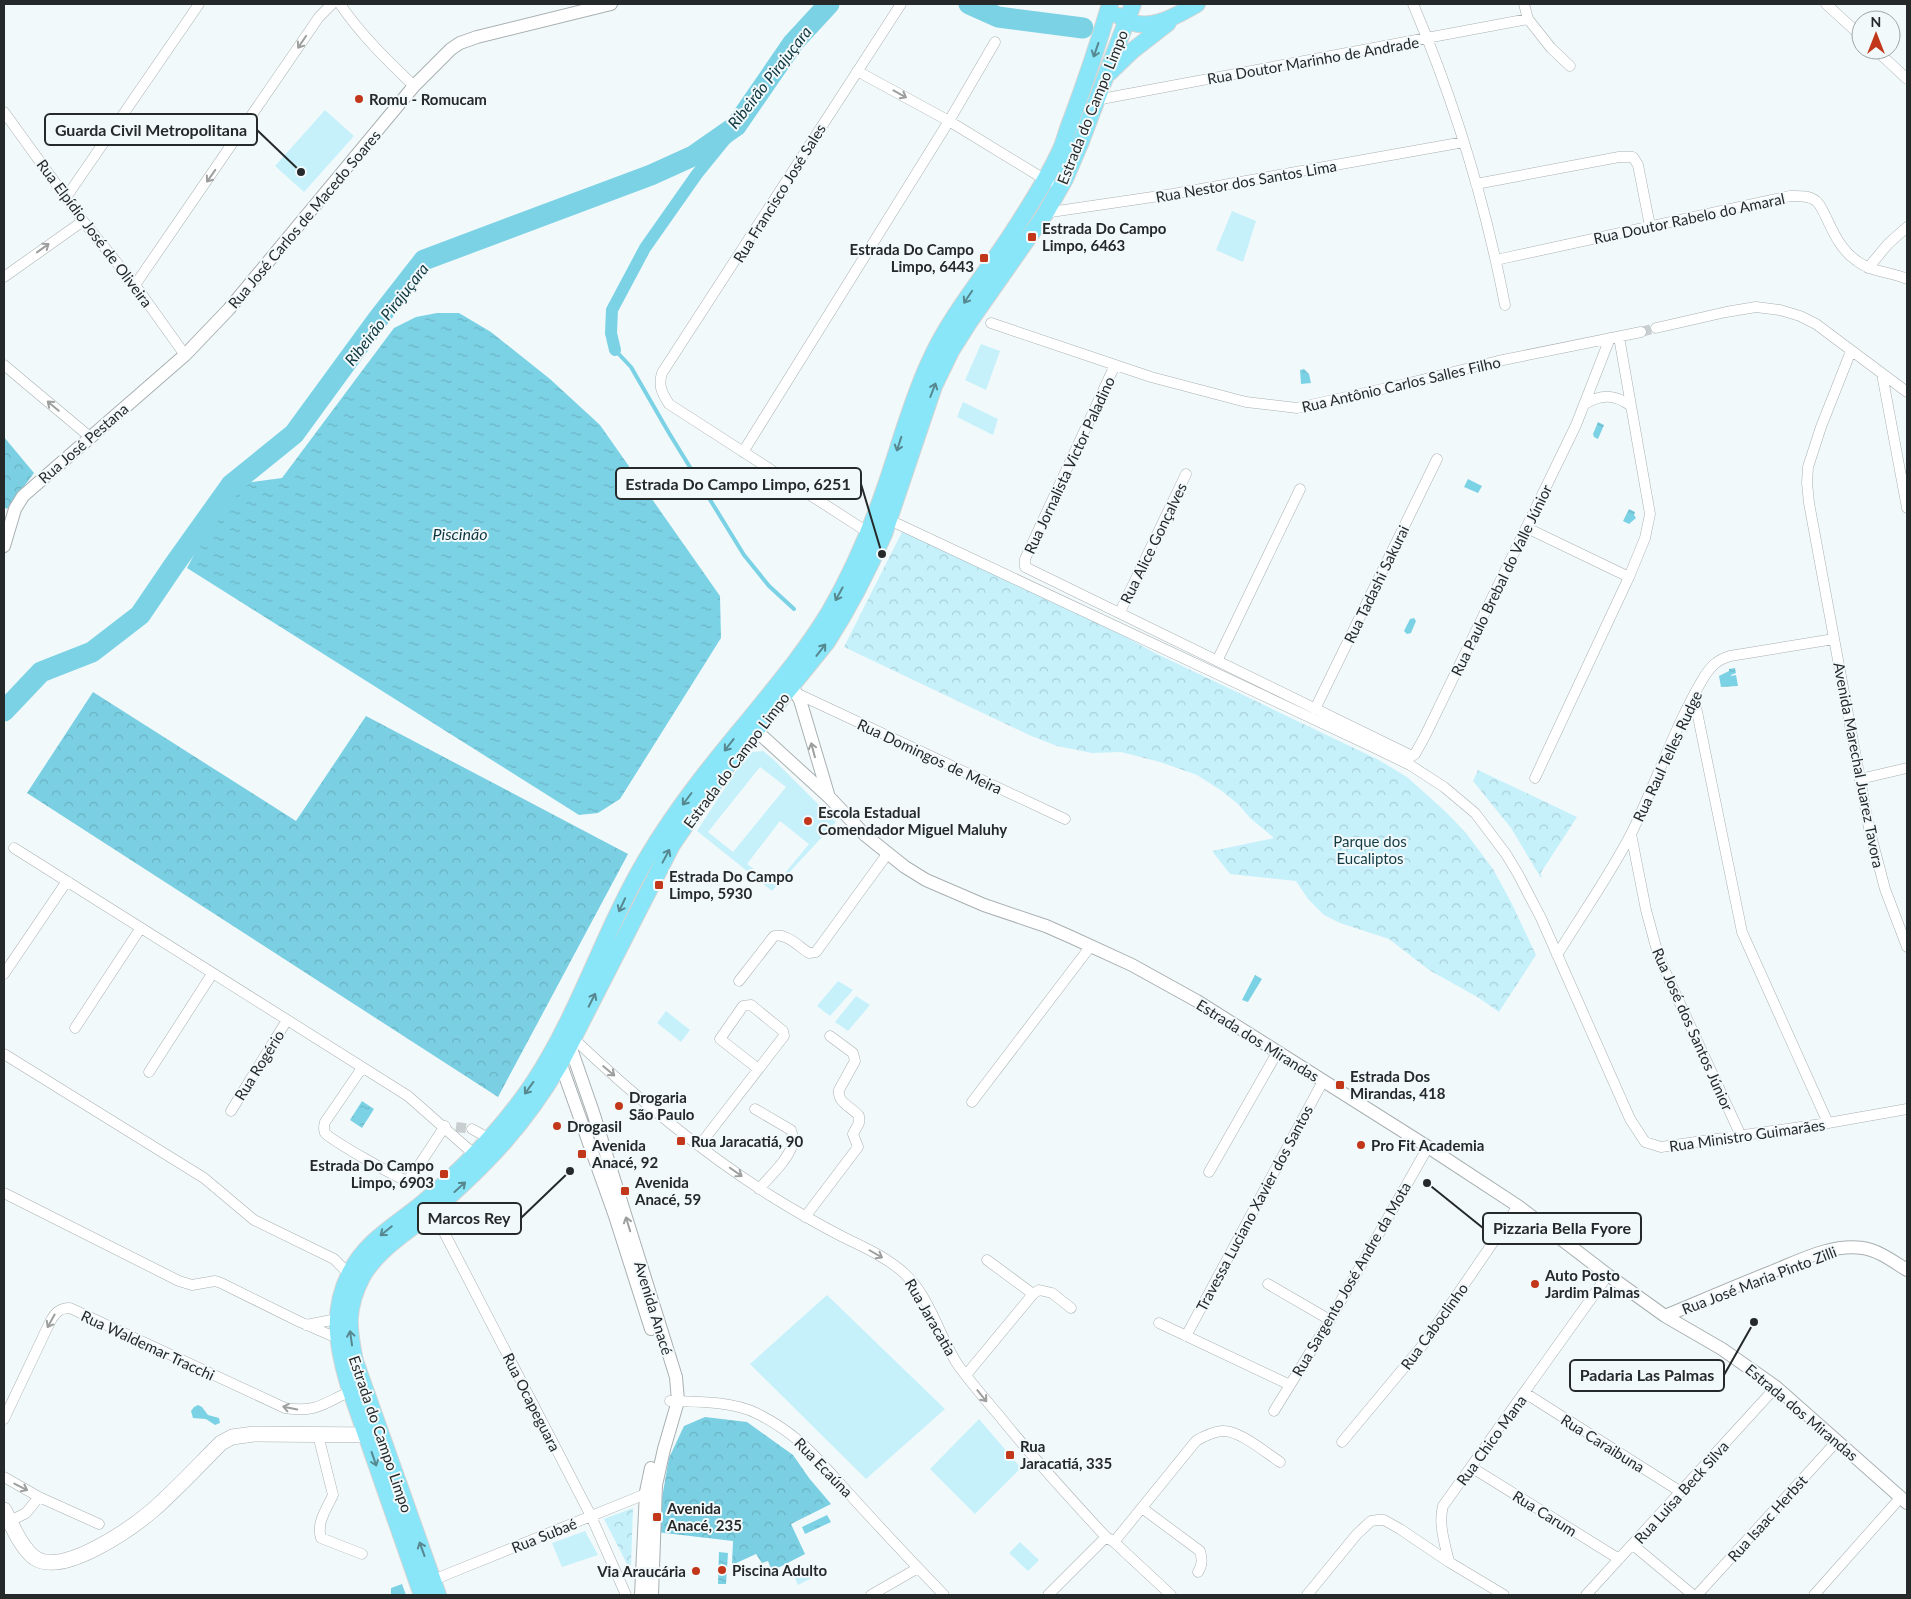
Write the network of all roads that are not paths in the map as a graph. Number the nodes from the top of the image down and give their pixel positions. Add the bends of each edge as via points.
1 (200, 4) edge
2 (332, 4) edge
3 (340, 4) edge
4 (611, 4) edge
5 (901, 4) edge
6 (1133, 4) edge
7 (1197, 4) edge
8 (1413, 4) edge
9 (1524, 4) edge
10 (1826, 4) edge
11 (1110, 5) edge
12 (1179, 14) junction
13 (1528, 19) junction
14 (1126, 21) junction
15 (1851, 27) edge
16 (1428, 39) junction
17 (996, 42) dead end
18 (1887, 60) edge
19 (1570, 66) dead end
20 (857, 71) junction
21 (1105, 76) junction
22 (1907, 78) edge
23 (414, 86) junction
24 (1096, 100) junction
25 (4, 112) edge
26 (949, 121) junction
27 (1464, 142) junction
28 (1044, 179) junction
29 (1476, 184) junction
30 (1060, 188) junction
31 (67, 196) junction
32 (1030, 204) junction
33 (1045, 214) junction
34 (83, 221) junction
35 (1650, 226) junction
36 (1907, 226) edge
37 (1895, 238) junction
38 (1907, 241) edge
39 (1496, 260) junction
40 (1868, 268) junction
41 (1902, 274) edge
42 (4, 277) edge
43 (1907, 279) edge
44 (135, 285) junction
45 (1505, 305) dead end
46 (991, 323) dead end
47 (1656, 328) tunnel mouth
48 (1642, 332) tunnel mouth
49 (1614, 337) junction
50 (1851, 351) junction
51 (185, 355) junction
52 (4, 365) edge
53 (1115, 366) junction
54 (1882, 374) junction
55 (1907, 392) edge
56 (1585, 404) junction
57 (1631, 406) junction
58 (90, 437) junction
59 (743, 452) junction
60 (1437, 459) dead end
61 (1186, 474) dead end
62 (1300, 488) dead end
63 (1907, 508) edge
64 (898, 524) dead end
65 (1527, 528) junction
66 (868, 533) junction
67 (4, 546) edge
68 (1629, 577) junction
69 (1120, 612) junction
70 (1834, 639) junction
71 (1217, 661) junction
72 (789, 687) junction
73 (1694, 697) junction
74 (1315, 710) junction
75 (751, 726) junction
76 (1907, 768) edge
77 (1535, 778) dead end
78 (1860, 779) junction
79 (828, 797) junction
80 (1065, 819) dead end
81 (1631, 834) junction
82 (14, 848) dead end
83 (888, 854) junction
84 (67, 881) junction
85 (140, 929) junction
86 (1090, 947) junction
87 (1907, 947) edge
88 (1556, 955) junction
89 (4, 974) edge
90 (212, 974) junction
91 (739, 981) dead end
92 (287, 1020) junction
93 (76, 1028) dead end
94 (830, 1036) dead end
95 (566, 1039) junction
96 (1278, 1052) junction
97 (4, 1054) edge
98 (560, 1064) junction
99 (362, 1068) junction
100 (758, 1068) junction
101 (149, 1072) dead end
102 (1323, 1081) junction
103 (972, 1102) dead end
104 (755, 1109) dead end
105 (1907, 1109) edge
106 (230, 1110) dead end
107 (1828, 1124) junction
108 (445, 1126) junction
109 (456, 1127) tunnel mouth
110 (472, 1129) tunnel mouth
111 (1741, 1136) junction
112 (490, 1139) junction
113 (700, 1146) junction
114 (1428, 1146) junction
115 (475, 1155) junction
116 (1209, 1172) dead end
117 (759, 1189) junction
118 (4, 1192) edge
119 (1518, 1206) junction
120 (433, 1211) junction
121 (804, 1217) junction
122 (334, 1259) junction
123 (987, 1260) dead end
124 (353, 1267) junction
125 (1907, 1270) edge
126 (1608, 1275) junction
127 (1268, 1284) dead end
128 (1033, 1294) junction
129 (1071, 1308) dead end
130 (1665, 1316) junction
131 (337, 1318) junction
132 (1330, 1320) junction
133 (1159, 1323) dead end
134 (306, 1325) junction
135 (1186, 1336) junction
136 (337, 1338) junction
137 (664, 1357) junction
138 (966, 1376) junction
139 (1290, 1385) junction
140 (1776, 1387) junction
141 (351, 1391) junction
142 (1525, 1393) junction
143 (674, 1401) junction
144 (1274, 1411) dead end
145 (4, 1419) edge
146 (318, 1435) junction
147 (373, 1435) junction
148 (1837, 1441) junction
149 (1342, 1442) dead end
150 (1280, 1462) dead end
151 (1471, 1467) junction
152 (4, 1477) edge
153 (651, 1492) junction
154 (1681, 1492) junction
155 (38, 1497) junction
156 (1904, 1500) edge
157 (1142, 1508) junction
158 (7, 1516) edge
159 (591, 1516) junction
160 (99, 1524) dead end
161 (1110, 1540) junction
162 (1633, 1545) junction
163 (362, 1554) dead end
164 (1619, 1559) junction
165 (1449, 1562) junction
166 (918, 1568) junction
167 (1198, 1572) dead end
168 (435, 1588) edge
169 (422, 1595) edge
170 (626, 1595) edge
171 (641, 1595) edge
172 (652, 1595) edge
173 (871, 1595) edge
174 (944, 1595) edge
175 (1048, 1595) edge
176 (1171, 1595) edge
177 (1307, 1595) edge
178 (1504, 1595) edge
179 (1586, 1595) edge
180 (1695, 1595) edge
181 (1814, 1595) edge

1 - 31 street
2 -> 44 street
3 - 23 street via 355,26
4 - 23 street, Rua José Carlos de Macedo Soares via 460,43
5 - 20 street, Rua Francisco José Sales
6 - 14 main road, Estrada do Campo Limpo
7 - 12 main road
8 - 16 street
9 - 13 street
10 - 15 street
11 - 14 main road
11 -> 28 main road, Estrada do Campo Limpo via 1079,102 1061,149
12 - 14 main road via 1149,25
12 - 21 main road
13 - 16 street, Rua Doutor Marinho de Andrade
13 - 19 street
14 - 21 main road, Estrada do Campo Limpo
16 - 24 street, Rua Doutor Marinho de Andrade
16 - 27 street
17 - 26 street
18 - 22 street
20 -> 26 street
20 - 59 street, Rua Francisco José Sales via 659,382 669,404
21 - 24 main road, Estrada do Campo Limpo
23 - 51 street, Rua José Carlos de Macedo Soares via 229,309
24 - 30 main road, Estrada do Campo Limpo
25 - 31 street, Rua Elpídio José de Oliveira
26 - 28 street
26 - 59 street
27 - 29 street
27 - 33 street, Rua Nestor dos Santos Lima
28 - 30 street
28 - 32 main road, Estrada do Campo Limpo
29 - 35 street via 1619,157 1633,158 1638,165
29 - 39 street
30 - 33 main road, Estrada do Campo Limpo
31 - 34 street, Rua Elpídio José de Oliveira
32 - 33 street
32 -> 66 main road, Estrada do Campo Limpo via 944,334 929,363
72 -> 33 main road, Estrada do Campo Limpo via 832,634 875,556 934,386 952,351 989,292
42 -> 34 street
34 - 44 street, Rua Elpídio José de Oliveira
35 - 39 street, Rua Doutor Rabelo do Amaral
35 - 40 street, Rua Doutor Rabelo do Amaral via 1790,196 1806,196 1821,207 1842,247
36 - 37 street
37 - 38 street
37 - 40 street
39 - 45 street
40 - 41 street, Rua Doutor Rabelo do Amaral
41 - 43 street, Rua Doutor Rabelo do Amaral
44 - 51 street, Rua Elpídio José de Oliveira
46 - 53 street, Rua Antônio Carlos Salles Filho
47 - 50 street via 1756,307 1800,316
48 - 49 street, Rua Antônio Carlos Salles Filho
49 - 53 street, Rua Antônio Carlos Salles Filho via 1297,408 1246,402
49 - 56 street, Rua Paulo Brebal do Valle Júnior
49 - 57 street
50 - 54 street
50 - 70 street, Avenida Marechal Juarez Tavora via 1821,427 1807,475 1809,503
51 - 58 street, Rua José Pestana
58 -> 52 street
53 - 69 street, Rua Jornalista Victor Paladino via 1024,564 1027,569
54 - 55 street
54 - 63 street
56 - 57 street via 1607,396
56 - 65 street, Rua Paulo Brebal do Valle Júnior
57 - 68 street via 1650,514 1645,538
58 - 67 street, Rua José Pestana via 23,496 15,509
59 - 66 street
60 - 74 street, Rua Tadashi Sakurai
61 - 69 street, Rua Alice Gonçalves
62 - 71 street
64 - 88 street, Rua Ministro Guimarães via 1417,769 1475,813 1495,839 1518,874
65 - 68 street
65 - 74 street, Rua Paulo Brebal do Valle Júnior via 1414,755
66 -> 72 main road, Estrada do Campo Limpo via 829,613 803,653
68 - 77 street
69 - 71 street
70 - 73 street, Rua Raul Telles Rudge via 1720,659
70 - 78 street, Avenida Marechal Juarez Tavora
71 - 74 street
72 - 75 main road, Estrada do Campo Limpo
79 -> 72 street, Estrada dos Mirandas
72 - 80 street, Rua Domingos de Meira
73 - 81 street, Rua Raul Telles Rudge
73 - 107 street via 1742,932
75 - 79 street, Estrada dos Mirandas
75 - 95 main road, Estrada do Campo Limpo via 680,808 645,861 625,898
76 - 78 street
78 - 87 street, Avenida Marechal Juarez Tavora via 1875,857
79 - 83 street, Estrada dos Mirandas
81 - 88 street, Rua Raul Telles Rudge
81 - 111 street, Rua José dos Santos Júnior via 1659,958
82 - 84 street
83 - 86 street, Estrada dos Mirandas via 926,880 1046,926
83 - 91 street via 816,952 809,953 786,937 774,936
84 - 85 street
84 - 89 street
85 - 90 street
85 - 93 street
86 - 96 street, Estrada dos Mirandas via 1166,983
86 - 103 street
88 - 111 street, Rua Ministro Guimarães via 1630,1119 1644,1142 1661,1147
90 - 92 street
90 - 101 street
92 - 99 street
92 - 106 street, Rua Rogério
94 - 121 street via 855,1058 838,1094 859,1116 859,1124 853,1134 858,1147
95 - 98 main road, Estrada do Campo Limpo
95 -> 112 main road, Estrada do Campo Limpo
95 -> 113 street, Rua Jaracatia
137 -> 95 street, Avenida Anacé via 593,1112
96 - 102 street, Estrada dos Mirandas
96 - 116 street
97 - 122 street via 204,1178 254,1220
120 -> 98 main road, Estrada do Campo Limpo via 482,1167 514,1132
98 - 137 street, Avenida Anacé
99 - 108 street via 408,1096
99 - 108 street via 325,1122 326,1134 395,1175 409,1179
100 - 100 street via 784,1034 746,1005 720,1039
100 - 113 street
102 - 114 street, Estrada dos Mirandas
102 - 135 street, Travessa Luciano Xavier dos Santos
104 - 117 street via 791,1130 793,1138 793,1145 784,1160
105 - 107 street, Rua Ministro Guimarães
107 - 111 street, Rua Ministro Guimarães
108 - 109 street
108 - 115 street
110 - 112 street
112 - 115 main road, Estrada do Campo Limpo
113 -> 117 street, Rua Jaracatia
114 - 119 street, Estrada dos Mirandas
114 - 132 street, Rua Sargento José Andre da Mota
115 -> 124 main road, Estrada do Campo Limpo via 425,1201 378,1237
117 - 121 street, Rua Jaracatia
118 - 134 street via 179,1281 192,1286 215,1281 222,1283
119 - 126 street, Estrada dos Mirandas
119 - 149 street, Rua Caboclinho via 1422,1346
147 -> 120 main road, Estrada do Campo Limpo via 354,1361 349,1315 362,1277 371,1263
120 - 159 street, Rua Ocapeguara
121 -> 138 street, Rua Jaracatia via 865,1248 905,1274 920,1294 943,1341
122 - 124 street
122 - 124 street
123 - 128 street
124 - 131 main road, Estrada do Campo Limpo via 343,1290
125 - 130 street, Rua José Maria Pinto Zilli via 1864,1248 1836,1248
126 - 130 street, Estrada dos Mirandas
126 - 142 street, Rua Chico Mana
127 - 132 street
128 - 129 street via 1045,1290
128 - 138 street
130 - 140 street, Estrada dos Mirandas via 1722,1349
131 - 134 street
131 - 136 main road, Estrada do Campo Limpo
132 - 139 street, Rua Sargento José Andre da Mota
133 - 135 street
134 - 136 street
135 - 139 street
136 - 141 main road, Estrada do Campo Limpo
137 - 143 street, Avenida Anacé via 676,1377
138 -> 161 street, Rua Jaracatia via 1051,1478
139 - 144 street, Rua Sargento José Andre da Mota
140 - 148 street, Estrada dos Mirandas
140 - 154 street, Rua Luisa Beck Silva
141 -> 145 street, Rua Waldemar Tracchi via 309,1410 285,1408 70,1308 63,1308 50,1322
141 - 147 main road, Estrada do Campo Limpo
142 - 151 street, Rua Chico Mana
142 - 154 street, Rua Caraibuna
143 - 153 street, Avenida Anacé
143 - 166 street, Rua Ecaúna via 732,1406 755,1412 790,1432 812,1451
146 - 147 main road
146 - 158 main road via 232,1437 221,1443 152,1510 99,1546 68,1559 49,1562 34,1557
146 - 163 street via 333,1495 323,1514 321,1538
168 -> 147 main road, Estrada do Campo Limpo
147 -> 169 main road, Estrada do Campo Limpo
148 - 156 street, Estrada dos Mirandas
148 - 180 street, Rua Isaac Herbst
150 - 157 street via 1234,1432 1222,1431 1205,1436 1196,1441
151 - 164 street, Rua Carum
151 - 165 street, Rua Chico Mana via 1443,1506 1442,1527
152 -> 155 street
153 - 159 street, Rua Subaé
153 - 171 street, Avenida Anacé
153 - 172 street, Avenida Anacé
154 - 162 street, Rua Luisa Beck Silva
155 - 158 street via 26,1513
155 - 160 street
156 - 181 street
157 - 161 street
157 - 167 street via 1200,1551 1202,1566
159 - 168 street, Rua Subaé
159 - 170 street, Rua Ocapeguara
161 - 175 street
161 - 176 street, Rua Jaracatia
162 - 164 street, Rua Luisa Beck Silva
162 - 180 street
164 - 179 street, Rua Luisa Beck Silva
165 - 177 street via 1384,1520 1371,1521
165 - 178 street
166 - 173 street
166 - 174 street, Rua Ecaúna

